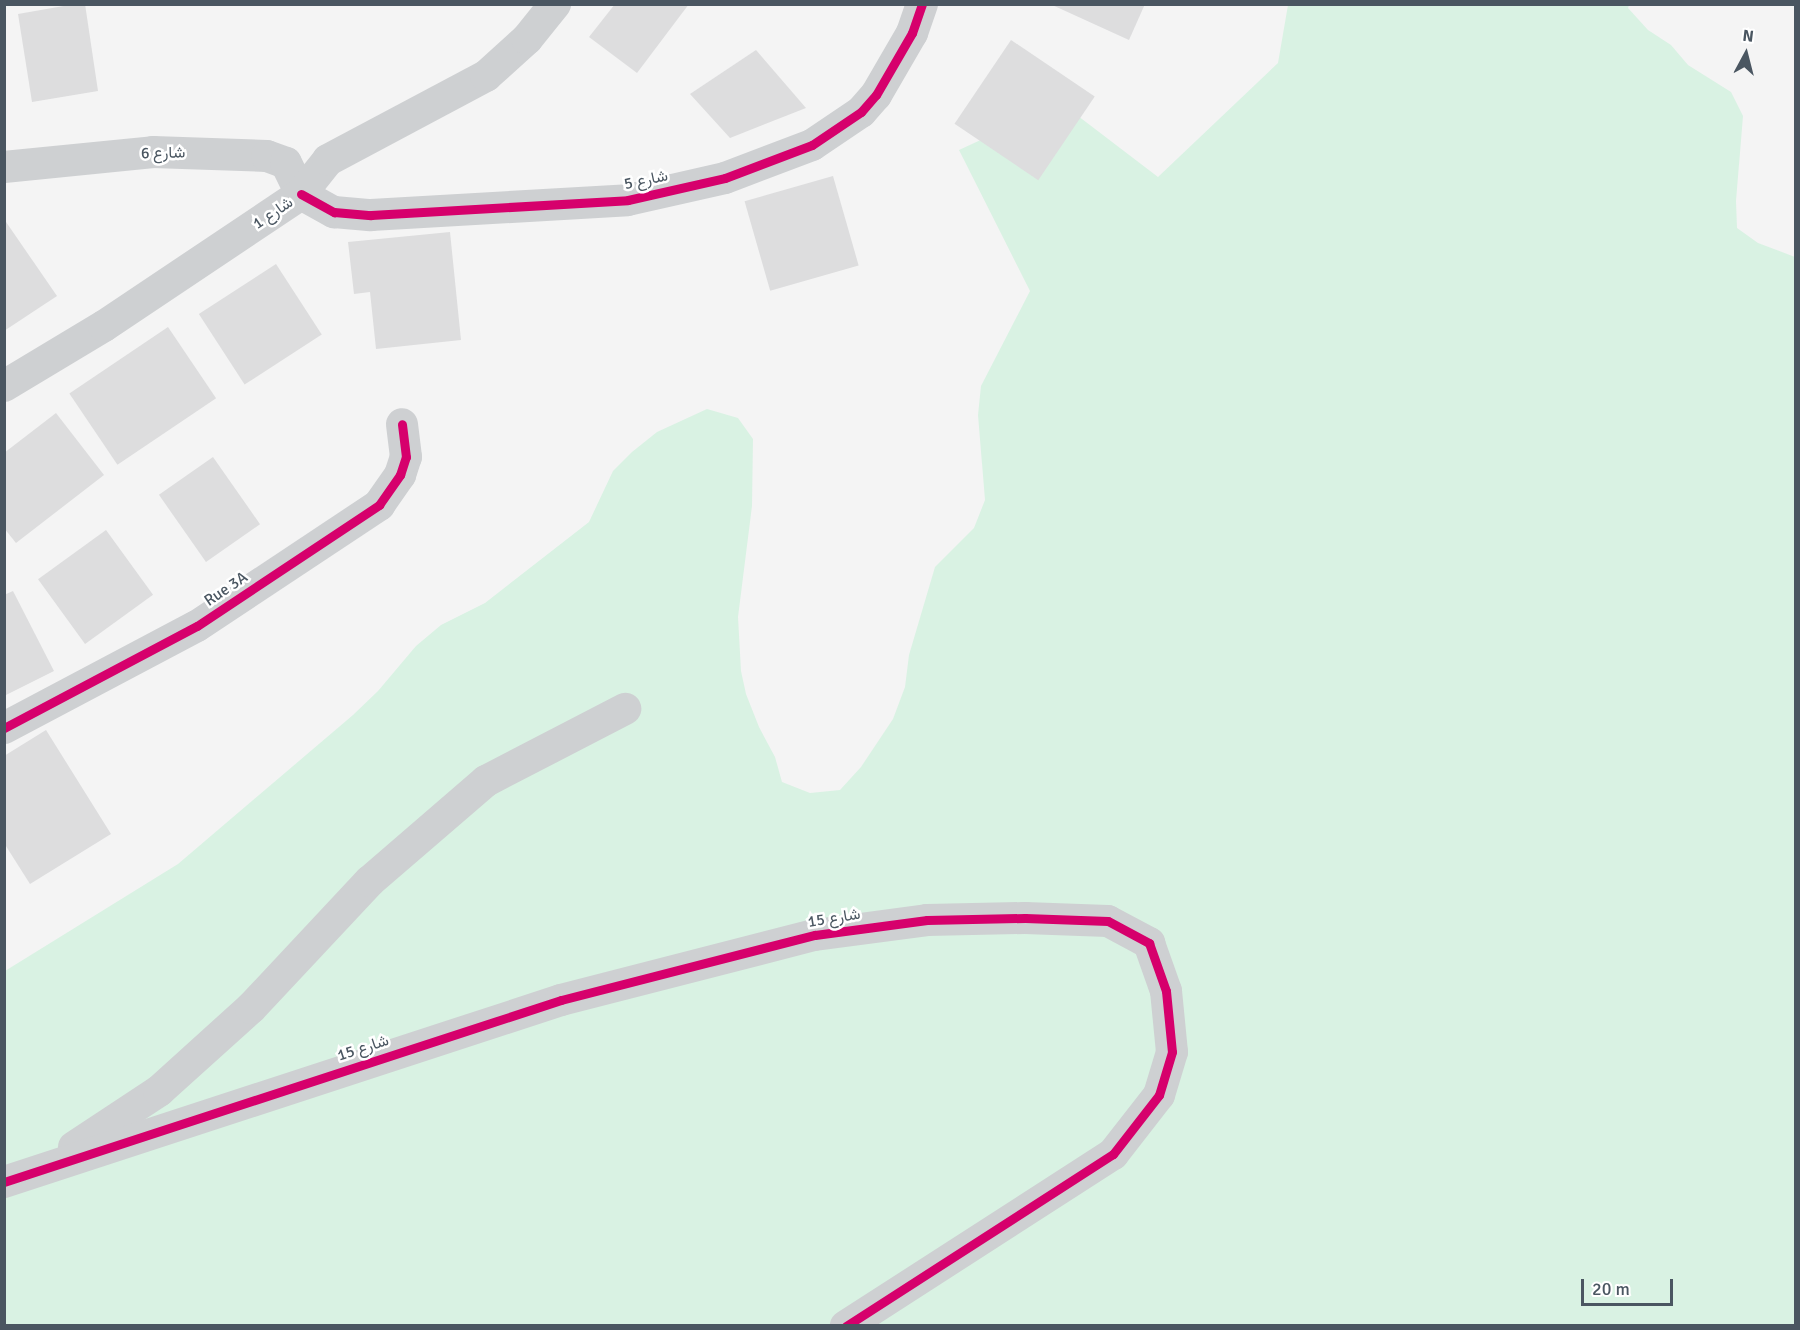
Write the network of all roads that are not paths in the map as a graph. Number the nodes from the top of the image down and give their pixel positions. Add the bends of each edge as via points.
1 (555, 4) edge
2 (922, 4) edge
3 (4, 167) edge
4 (301, 194) junction
5 (4, 386) edge
6 (402, 424) dead end
7 (625, 710) dead end
8 (4, 728) edge
9 (44, 1168) junction
10 (4, 1182) edge
11 (846, 1326) edge

1 - 4 street, شارع 1 via 527,39 486,76 328,160
2 - 4 street, شارع 5 via 912,33 876,95 861,112 812,145 725,178 628,200 371,215 334,212
3 - 4 street, شارع 6 via 153,152 267,156 286,163
4 - 5 street, شارع 1 via 104,326
6 - 8 street, Rue 3A via 406,457 400,475 379,505 197,626
7 - 9 street via 486,781 370,881 251,1008 159,1091
9 - 10 street, شارع 15
9 - 11 street, شارع 15 via 561,1000 815,935 927,920 1025,918 1108,921 1149,943 1166,991 1172,1052 1159,1095 1113,1154

